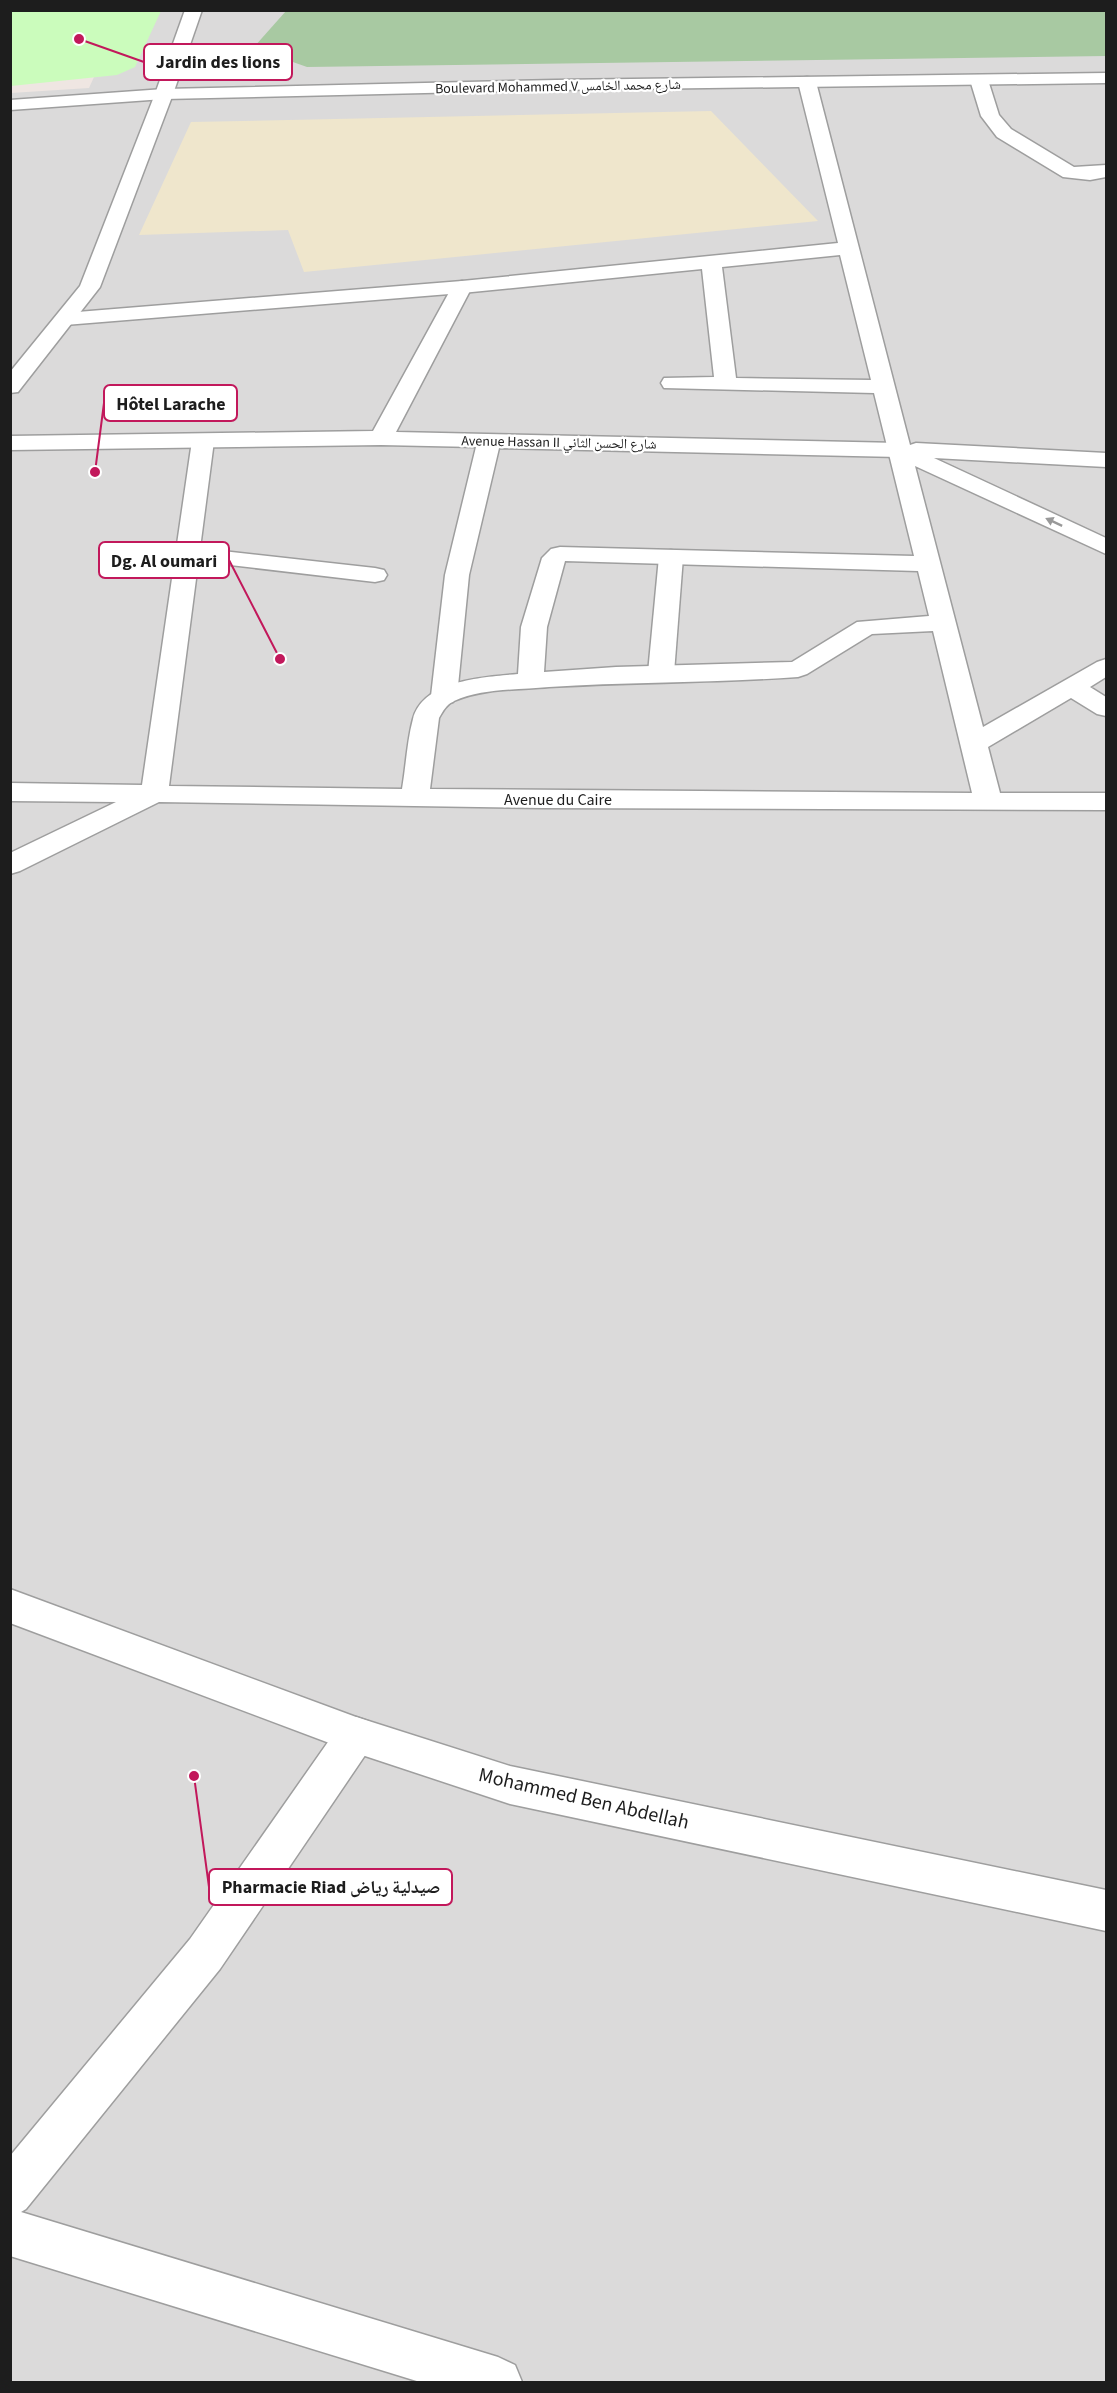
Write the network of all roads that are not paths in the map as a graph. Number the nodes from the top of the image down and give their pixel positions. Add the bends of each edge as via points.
1 (194, 10) edge
2 (1107, 78) edge
3 (979, 80) junction
4 (807, 82) junction
5 (164, 94) junction
6 (10, 105) edge
7 (1107, 171) edge
8 (849, 248) junction
9 (711, 261) junction
10 (462, 287) junction
11 (65, 319) junction
12 (672, 383) dead end
13 (726, 384) junction
14 (10, 387) edge
15 (884, 387) junction
16 (381, 438) junction
17 (489, 440) junction
18 (203, 441) junction
19 (10, 443) edge
20 (899, 450) junction
21 (1107, 460) edge
22 (1107, 547) edge
23 (187, 554) junction
24 (671, 557) junction
25 (928, 564) junction
26 (375, 575) dead end
27 (943, 623) junction
28 (1107, 667) edge
29 (661, 674) junction
30 (530, 681) junction
31 (1071, 687) junction
32 (444, 696) junction
33 (1107, 708) edge
34 (973, 744) junction
35 (10, 792) edge
36 (154, 794) junction
37 (415, 797) junction
38 (988, 801) junction
39 (1107, 802) edge
40 (10, 865) edge
41 (10, 1606) edge
42 (356, 1735) junction
43 (1107, 1911) edge
44 (10, 2193) edge
45 (10, 2232) edge
46 (498, 2382) edge

1 - 5 street
2 - 3 street, Boulevard Mohammed V شارع محمد الخامس
3 - 4 street, Boulevard Mohammed V شارع محمد الخامس
3 - 7 street via 990,116 1004,133 1070,173
4 - 5 street, Boulevard Mohammed V شارع محمد الخامس
4 - 8 street
5 - 6 street, Boulevard Mohammed V شارع محمد الخامس
5 - 11 street via 90,287
8 - 9 street
8 - 15 street
9 - 10 street
9 - 13 street
10 - 11 street
10 - 16 street
11 - 14 street
12 - 13 street
13 - 15 street
15 - 20 street
16 - 17 street, Avenue Hassan II شارع الحسن الثاني
16 - 18 street, Avenue Hassan II شارع الحسن الثاني
17 - 20 street, Avenue Hassan II شارع الحسن الثاني
17 - 32 street via 457,575
18 - 19 street, Avenue Hassan II شارع الحسن الثاني
18 - 23 street
20 - 21 street, Avenue Hassan II شارع الحسن الثاني
22 -> 20 street
20 - 25 street
23 - 26 street
23 - 36 street
24 - 25 street
24 - 29 street
24 - 30 street via 560,554 554,558 534,627
25 - 27 street
27 - 29 street via 867,627 798,669
27 - 34 street
28 - 31 street
29 - 30 street
30 - 32 street via 483,685
31 - 33 street
31 - 34 street
32 - 37 street via 432,705 426,718
34 - 38 street
35 - 36 street, Avenue du Caire
36 - 37 street, Avenue du Caire
36 - 40 street
37 - 38 street, Avenue du Caire
38 - 39 street, Avenue du Caire
41 - 42 street, Mohammed Ben Abdellah
42 - 43 street, Mohammed Ben Abdellah via 510,1785
42 - 44 street via 205,1954
45 - 46 street

